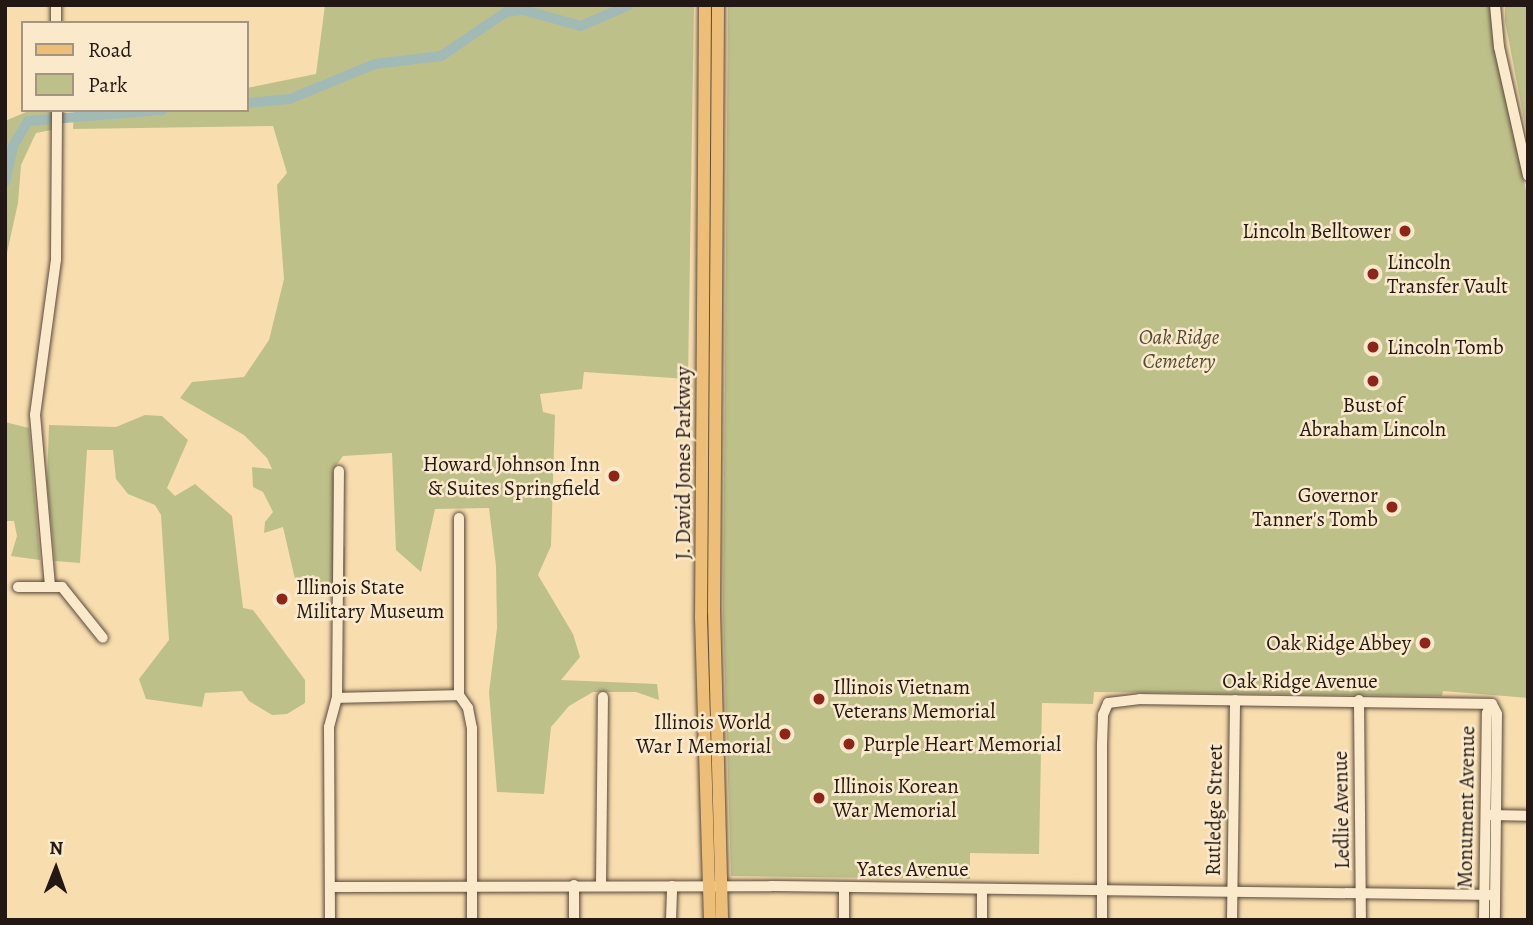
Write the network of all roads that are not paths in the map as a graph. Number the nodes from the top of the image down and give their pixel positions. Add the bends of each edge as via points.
1 (705, 5) edge
2 (718, 5) edge
3 (1495, 5) edge
4 (57, 112) edge
5 (1528, 176) edge
6 (339, 471) dead end
7 (459, 518) dead end
8 (50, 586) junction
9 (18, 587) dead end
10 (103, 638) dead end
11 (459, 695) junction
12 (603, 697) dead end
13 (337, 698) junction
14 (1235, 700) junction
15 (1359, 700) junction
16 (1492, 704) joint
17 (1491, 815) junction
18 (1528, 816) edge
19 (472, 884) junction
20 (575, 885) junction
21 (601, 885) junction
22 (672, 886) junction
23 (716, 886) junction
24 (330, 887) junction
25 (844, 887) junction
26 (982, 888) junction
27 (1102, 891) junction
28 (1232, 892) junction
29 (1361, 894) junction
30 (1489, 895) junction
31 (330, 920) edge
32 (472, 920) edge
33 (574, 920) edge
34 (671, 920) edge
35 (710, 920) edge
36 (722, 920) edge
37 (844, 920) edge
38 (982, 920) edge
39 (1102, 920) edge
40 (1232, 920) edge
41 (1360, 920) edge
42 (1484, 920) edge
43 (1494, 920) edge

1 - 23 main road, J. David Jones Parkway via 701,617
2 - 23 main road, J. David Jones Parkway
3 - 5 street via 1499,47
4 - 8 street via 56,260 35,415
6 - 13 street
7 - 11 street
8 - 9 street
8 - 10 street via 65,591
11 - 13 street
11 - 19 street via 468,708 472,728
12 - 21 street
13 - 24 street via 329,727
14 - 15 street, Oak Ridge Avenue
14 - 27 street, Oak Ridge Avenue via 1108,703 1102,722
14 - 28 street, Rutledge Street
15 - 16 street, Oak Ridge Avenue
15 - 29 street, Ledlie Avenue
16 - 17 street, Monument Avenue via 1487,713
17 - 18 street
17 - 30 street, Monument Avenue
19 - 20 street, Yates Avenue
19 - 24 street, Yates Avenue
19 - 32 street
20 - 21 street, Yates Avenue
20 - 33 street
21 - 22 street, Yates Avenue
22 - 23 street, Yates Avenue
22 - 34 street
23 - 25 street, Yates Avenue
23 - 35 main road, J. David Jones Parkway
23 - 36 main road, J. David Jones Parkway
24 - 31 street
25 - 26 street, Yates Avenue
25 - 37 street
26 - 27 street, Yates Avenue
26 - 38 street
27 - 28 street, Yates Avenue
27 - 39 street
28 - 29 street, Yates Avenue
28 - 40 street, Rutledge Street
29 - 30 street, Yates Avenue
29 - 41 street, Ledlie Avenue
30 - 42 street, Monument Avenue
30 - 43 street, Monument Avenue

